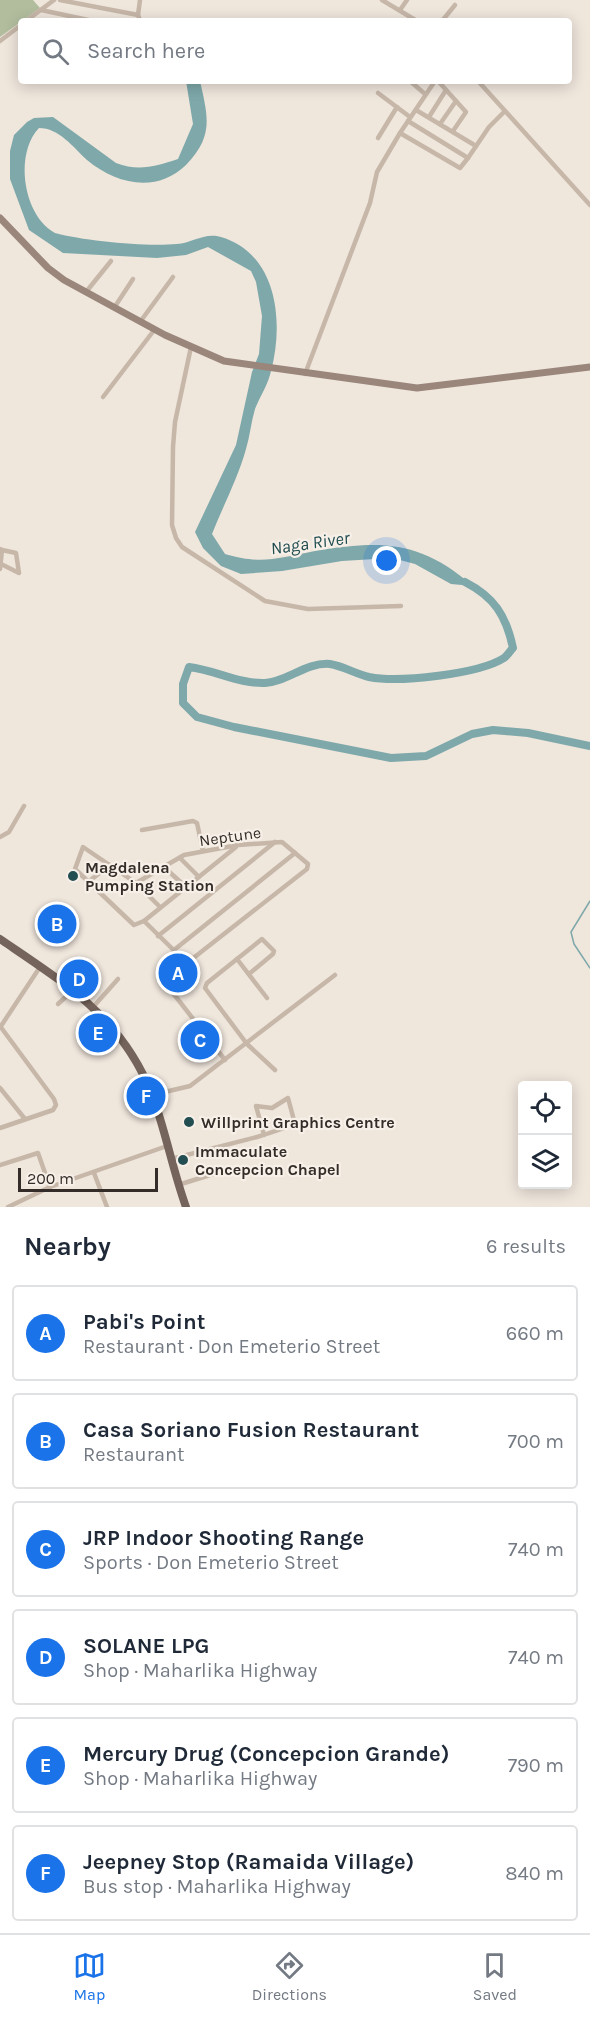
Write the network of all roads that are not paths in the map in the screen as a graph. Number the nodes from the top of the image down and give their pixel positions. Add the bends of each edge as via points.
1 (54, 0) edge
2 (60, 0) edge
3 (140, 0) edge
4 (382, 0) edge
5 (407, 0) edge
6 (455, 5) dead end
7 (41, 10) junction
8 (400, 10) junction
9 (30, 18) edge
10 (79, 18) edge
11 (139, 18) edge
12 (412, 18) edge
13 (444, 18) edge
14 (18, 27) edge
15 (0, 41) edge
16 (413, 84) edge
17 (433, 84) edge
18 (439, 84) edge
19 (481, 84) edge
20 (446, 90) junction
21 (378, 93) dead end
22 (425, 94) junction
23 (456, 101) junction
24 (397, 107) junction
25 (416, 110) junction
26 (505, 111) junction
27 (429, 117) junction
28 (409, 119) junction
29 (440, 124) junction
30 (453, 131) junction
31 (400, 133) junction
32 (378, 138) dead end
33 (476, 146) junction
34 (468, 158) junction
35 (590, 205) edge
36 (0, 218) edge
37 (111, 261) dead end
38 (173, 278) dead end
39 (133, 279) dead end
40 (86, 292) junction
41 (114, 308) junction
42 (140, 322) junction
43 (155, 329) junction
44 (191, 347) junction
45 (590, 367) edge
46 (304, 374) junction
47 (103, 398) dead end
48 (1, 550) edge
49 (1, 564) edge
50 (0, 569) edge
51 (401, 606) dead end
52 (24, 806) dead end
53 (142, 830) dead end
54 (0, 837) edge
55 (275, 842) junction
56 (238, 845) junction
57 (203, 851) junction
58 (295, 853) junction
59 (180, 858) junction
60 (110, 865) junction
61 (165, 867) junction
62 (199, 877) junction
63 (88, 882) junction
64 (136, 883) junction
65 (186, 887) junction
66 (160, 907) junction
67 (144, 921) junction
68 (158, 936) junction
69 (0, 939) edge
70 (174, 950) junction
71 (237, 959) junction
72 (187, 963) junction
73 (40, 967) junction
74 (249, 975) junction
75 (335, 975) dead end
76 (118, 979) dead end
77 (74, 990) junction
78 (267, 998) dead end
79 (58, 1004) dead end
80 (94, 1006) junction
81 (0, 1026) edge
82 (247, 1044) junction
83 (225, 1060) junction
84 (275, 1070) dead end
85 (0, 1088) edge
86 (152, 1095) junction
87 (25, 1119) junction
88 (0, 1128) edge
89 (264, 1135) junction
90 (167, 1146) junction
91 (171, 1159) junction
92 (0, 1165) edge
93 (226, 1170) dead end
94 (94, 1173) junction
95 (178, 1185) junction
96 (50, 1187) junction
97 (8, 1207) edge
98 (107, 1207) edge
99 (186, 1207) edge

1 - 7 street
2 - 11 street
3 - 11 street
4 - 8 street
5 - 8 street
6 - 13 street
7 - 9 street
7 - 10 street
8 - 12 street
14 - 15 street
16 - 22 street
17 - 22 street
18 - 20 street
19 - 26 street
20 - 23 street
20 - 27 street
21 - 24 street
22 - 25 street
23 - 29 street
23 - 30 street via 465,112
24 - 28 street
24 - 32 street
25 - 27 street
25 - 28 street
26 - 33 street
26 - 35 street
27 - 29 street
28 - 31 street
28 - 34 street
29 - 30 street
30 - 33 street
31 - 34 street via 460,168
31 - 46 street via 377,172 370,203
33 - 34 street
36 - 40 main road via 48,268
37 - 40 street
38 - 42 street
39 - 41 street
40 - 41 main road
41 - 42 main road
42 - 43 main road
43 - 44 main road
43 - 47 street
44 - 46 main road via 218,360
44 - 51 street via 173,447 172,525 182,547 265,601 308,609
45 - 46 main road via 417,388
48 - 49 street
48 - 49 street via 16,553 19,573
49 - 50 street
52 - 54 street via 9,832
53 - 57 street via 193,821 197,823
55 - 56 street, Neptune
55 - 58 street, Neptune via 282,842
55 - 68 street
56 - 57 street, Neptune
56 - 62 street
57 - 59 street, Neptune
58 - 70 street
58 - 72 street via 308,864 307,869
59 - 61 street, Neptune
59 - 62 street
60 - 63 street
60 - 63 street via 83,847 75,869
60 - 64 street
61 - 64 street, Neptune
61 - 65 street
62 - 65 street
63 - 67 street via 130,923
64 - 66 street
65 - 66 street
66 - 67 street
67 - 68 street
68 - 70 street
69 - 73 main road
70 - 72 street
71 - 74 street
71 - 74 street via 262,939 274,951
71 - 82 street via 205,988
72 - 83 street via 191,969 175,982 173,993
73 - 77 main road
73 - 81 street
74 - 78 street
75 - 82 street
76 - 80 street
77 - 79 street
77 - 80 main road
80 - 86 main road via 129,1049
81 - 87 street via 54,1099 53,1110
82 - 83 street
82 - 84 street
83 - 86 street via 190,1086
85 - 87 street
86 - 90 main road
87 - 88 street
89 - 89 street via 295,1124 288,1098 272,1108 256,1106
89 - 91 street
90 - 91 main road
90 - 94 street
91 - 95 main road
92 - 96 street via 38,1153
93 - 95 street
94 - 96 street
94 - 98 street
95 - 99 main road
96 - 97 street

